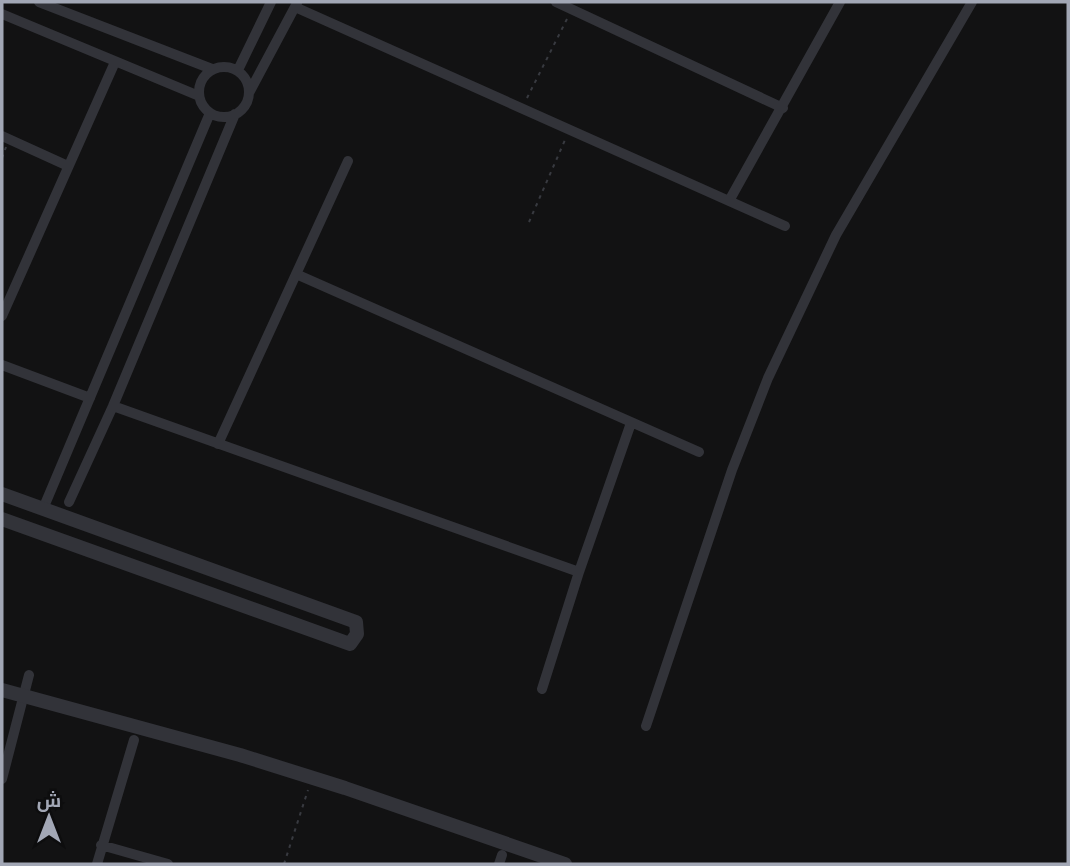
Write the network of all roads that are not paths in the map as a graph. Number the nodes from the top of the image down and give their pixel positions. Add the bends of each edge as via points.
1 (39, 2) edge
2 (271, 2) edge
3 (556, 2) edge
4 (841, 2) edge
5 (972, 2) edge
6 (297, 4) edge
7 (2, 14) edge
8 (115, 62) junction
9 (212, 69) junction
10 (238, 70) junction
11 (249, 93) junction
12 (199, 96) junction
13 (783, 108) junction
14 (210, 113) junction
15 (235, 114) junction
16 (2, 136) edge
17 (348, 161) dead end
18 (68, 166) junction
19 (729, 201) junction
20 (785, 226) dead end
21 (296, 274) junction
22 (2, 316) edge
23 (2, 365) edge
24 (90, 398) junction
25 (113, 406) junction
26 (631, 422) junction
27 (218, 444) junction
28 (699, 452) dead end
29 (2, 494) edge
30 (69, 502) dead end
31 (43, 509) junction
32 (2, 519) edge
33 (579, 572) junction
34 (29, 675) dead end
35 (542, 689) dead end
36 (2, 690) edge
37 (23, 695) junction
38 (646, 726) dead end
39 (134, 740) dead end
40 (2, 779) edge
41 (102, 845) junction
42 (97, 864) edge
43 (168, 864) edge
44 (565, 864) edge

1 - 9 street
2 - 10 street
3 - 13 street
4 - 13 street
5 - 38 street via 836,235 772,368 732,470
6 - 11 street
6 - 19 street
7 - 8 street
8 - 12 street
8 - 18 street
9 - 10 street
9 - 12 street via 202,77
10 - 11 street via 247,80
11 - 15 street via 244,108
12 - 14 street
13 - 19 street
14 - 15 street
14 - 24 street
15 - 25 street
16 - 18 street
17 - 21 street
18 - 22 street
19 - 20 street
21 - 26 street
21 - 27 street
23 - 24 street
24 - 31 street
25 - 27 street
25 - 30 street
26 - 28 street
26 - 33 street
27 - 33 street
29 - 31 street
31 - 32 street via 356,622 357,635 350,644
33 - 35 street
34 - 37 street
36 - 37 street
37 - 40 street
37 - 44 street via 253,759
39 - 41 street
41 - 42 street
41 - 43 street

